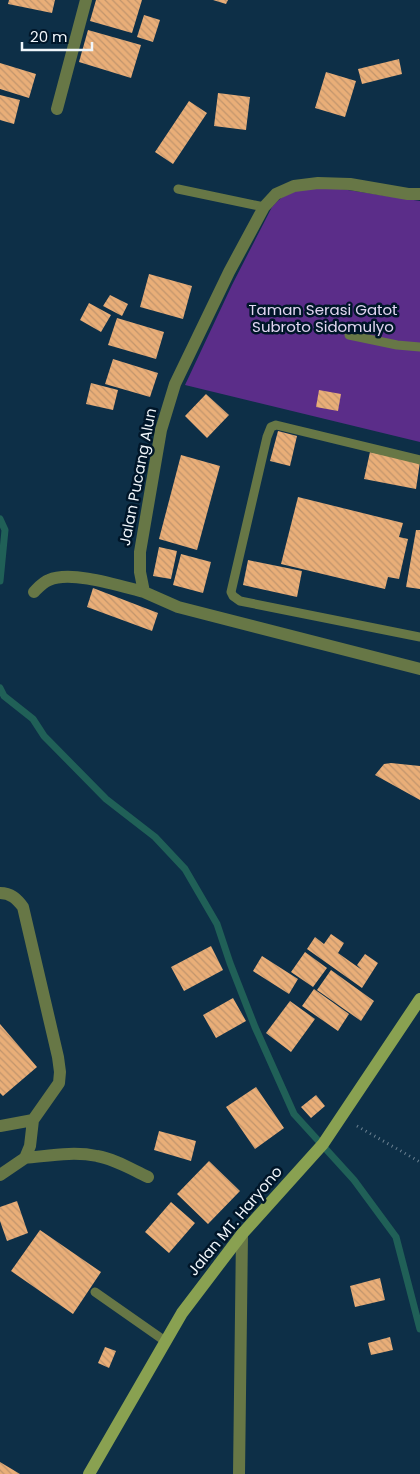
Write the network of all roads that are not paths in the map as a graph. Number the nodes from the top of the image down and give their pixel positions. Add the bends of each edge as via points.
1 (86, 0) edge
2 (57, 108) dead end
3 (178, 189) dead end
4 (420, 194) edge
5 (264, 207) junction
6 (349, 334) dead end
7 (420, 347) edge
8 (420, 460) edge
9 (34, 592) dead end
10 (144, 592) junction
11 (420, 636) edge
12 (420, 668) edge
13 (0, 893) edge
14 (420, 999) edge
15 (33, 1120) junction
16 (0, 1126) edge
17 (25, 1158) junction
18 (0, 1175) edge
19 (148, 1177) dead end
20 (242, 1234) junction
21 (94, 1292) dead end
22 (165, 1342) junction
23 (88, 1474) edge
24 (240, 1474) edge

1 - 2 street
3 - 5 lane
4 - 5 street, Jalan Pucang Alun via 318,183 294,186 276,194
5 - 10 street, Jalan Pucang Alun via 194,343 175,384 160,430 140,552
6 - 7 lane
8 - 11 lane via 276,425 271,427 231,592 240,601
9 - 10 street via 47,580 62,576
10 - 12 street via 178,607
13 - 15 street via 12,896 23,907 58,1057 58,1086
14 - 20 street, Jalan MT. Haryono via 323,1144
15 - 16 street
15 - 17 street
17 - 18 street
17 - 19 street via 60,1154 97,1156
20 - 22 street, Jalan MT. Haryono via 182,1313
20 - 24 street
21 - 22 lane
22 - 23 street, Jalan MT. Haryono

